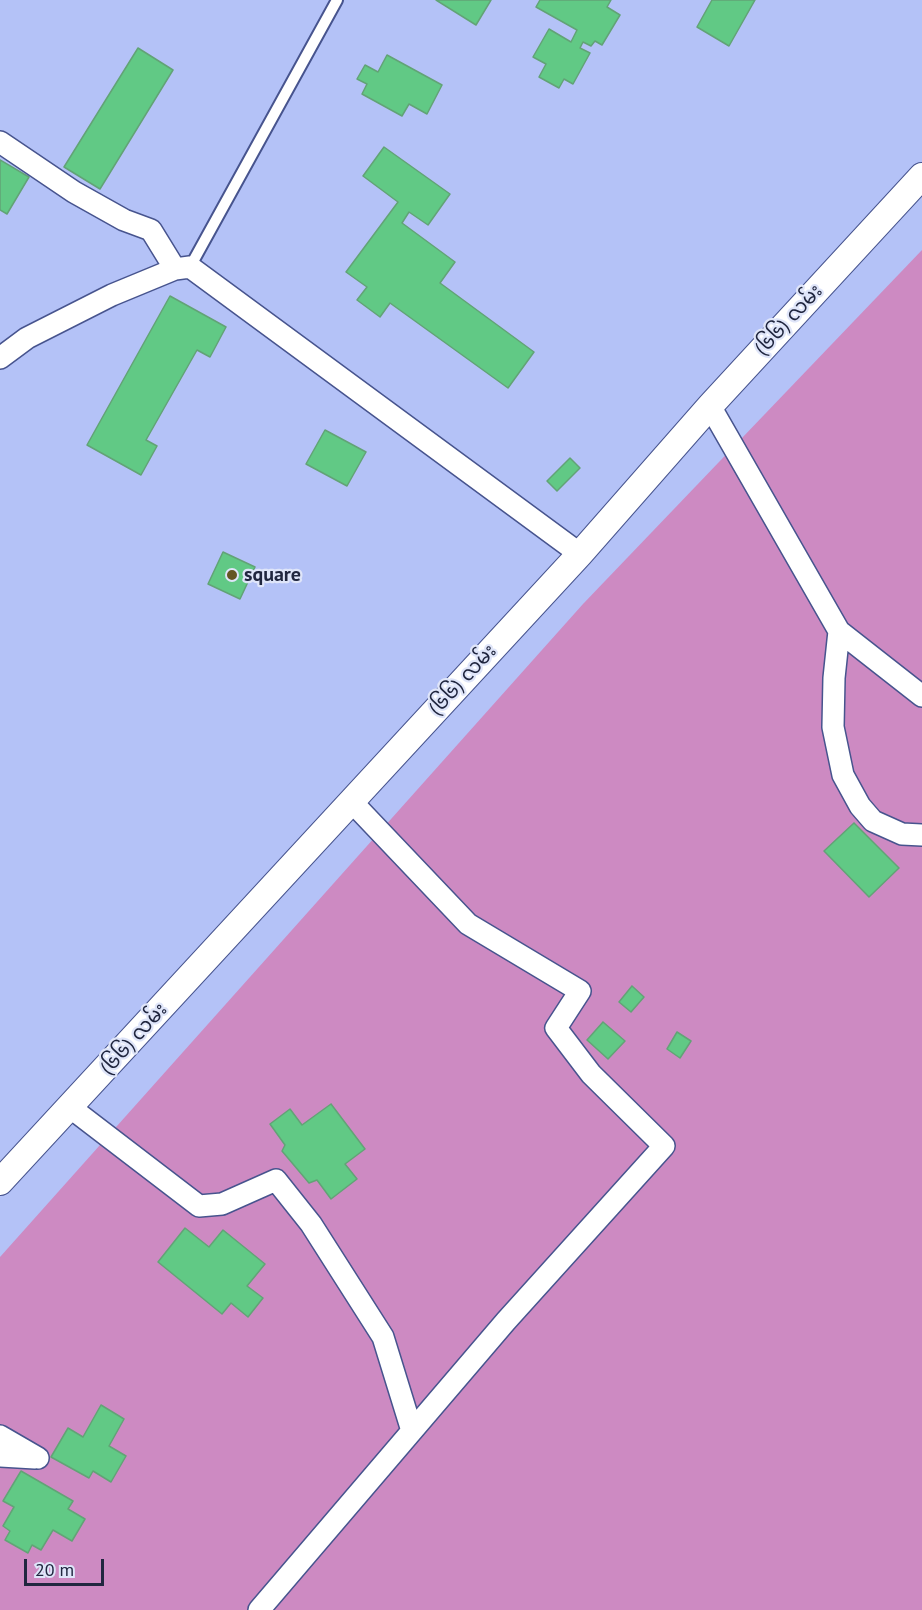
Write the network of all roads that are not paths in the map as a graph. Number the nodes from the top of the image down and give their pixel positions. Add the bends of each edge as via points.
1 (337, 0) edge
2 (0, 142) edge
3 (922, 176) edge
4 (182, 268) junction
5 (0, 358) edge
6 (710, 406) junction
7 (580, 554) junction
8 (839, 631) junction
9 (922, 696) edge
10 (351, 801) junction
11 (922, 835) edge
12 (71, 1108) junction
13 (0, 1182) edge
14 (412, 1431) junction
15 (0, 1436) edge
16 (0, 1456) edge
17 (259, 1610) edge

1 - 4 lane
2 - 4 street via 94,203 151,230
3 - 6 street, (၆၆) လမ်း
4 - 5 street via 112,295 27,338
4 - 7 street
6 - 7 street, (၆၆) လမ်း
6 - 8 street
7 - 10 street, (၆၆) လမ်း
8 - 9 street
8 - 11 street via 833,727 843,775 873,821 902,834
10 - 12 street, (၆၆) လမ်း
10 - 14 street via 468,924 580,991 556,1028 591,1074 664,1146
12 - 13 street, (၆၆) လမ်း
12 - 14 street via 199,1206 222,1204 276,1180 311,1224 382,1337
14 - 17 street
15 - 16 street via 38,1458

